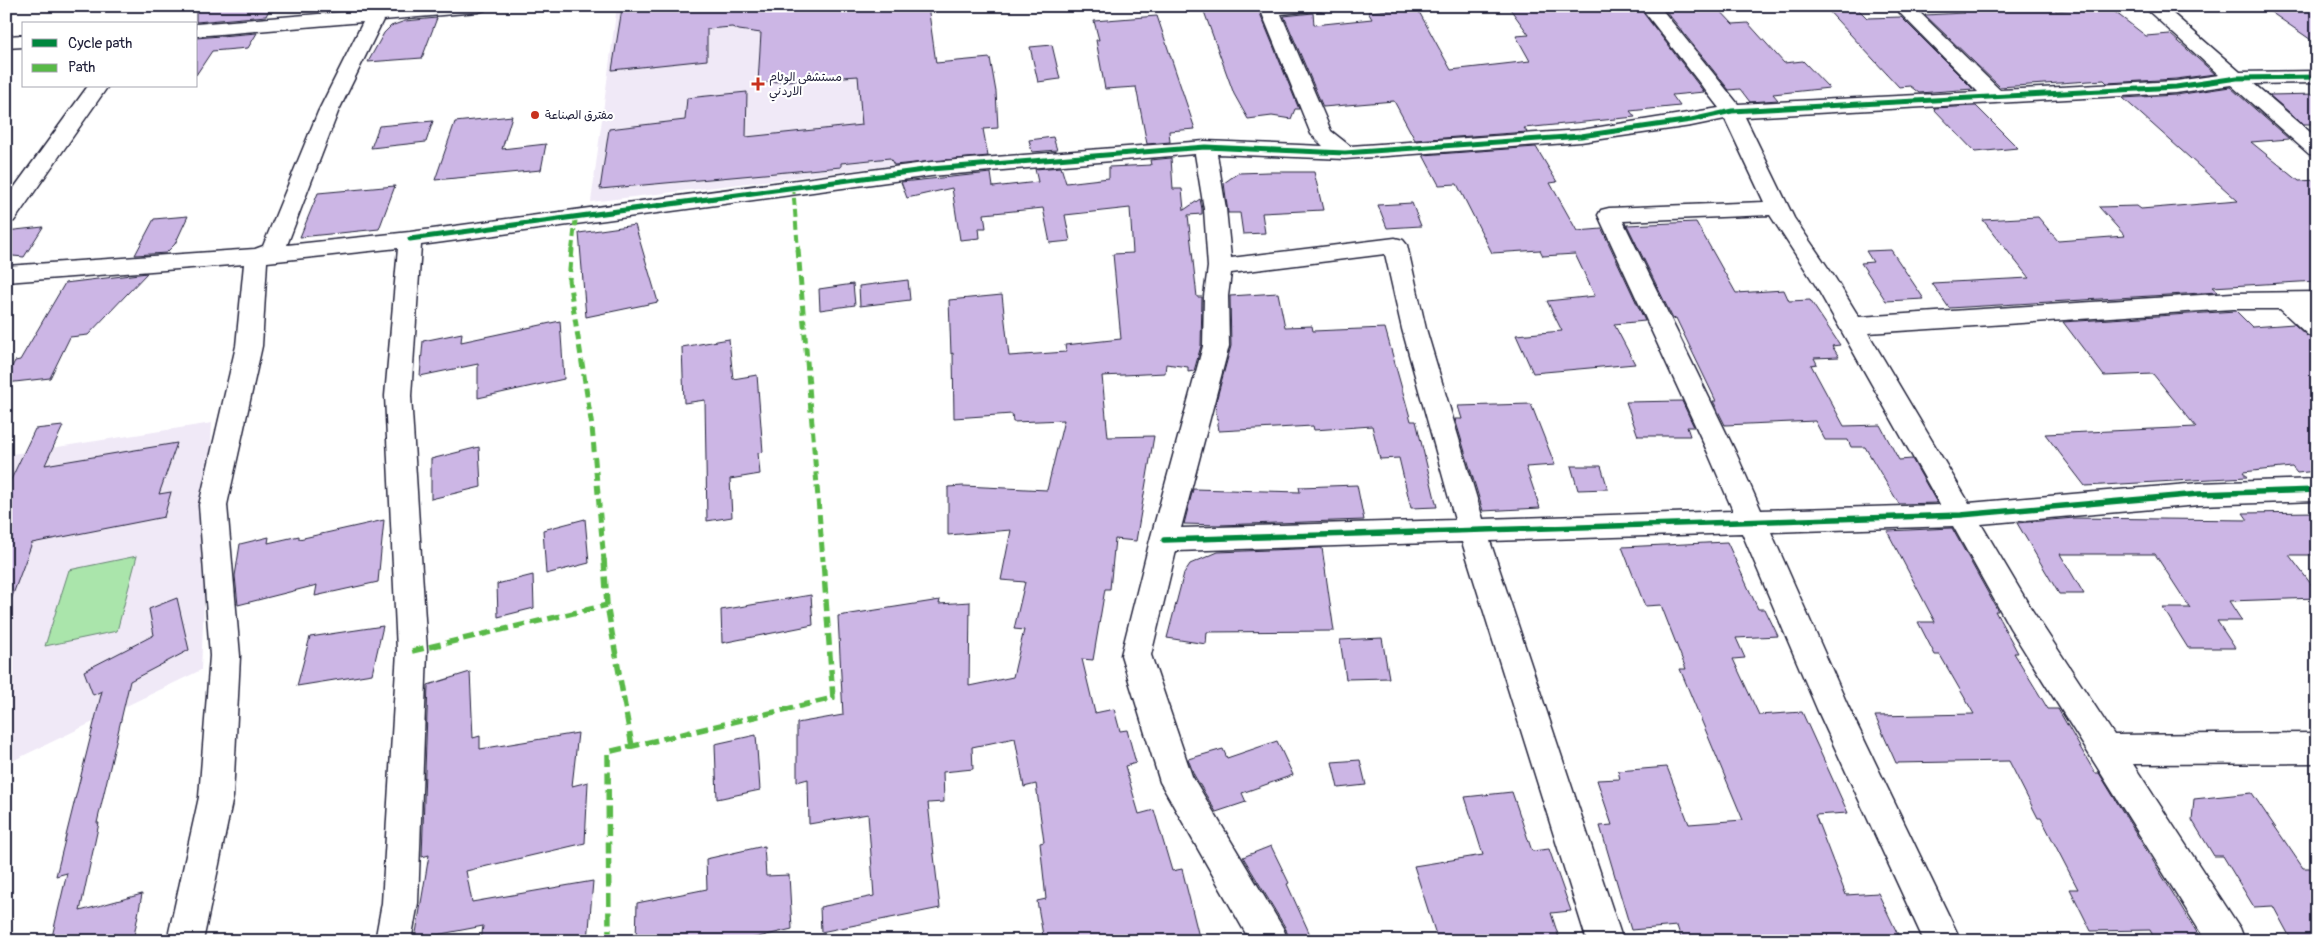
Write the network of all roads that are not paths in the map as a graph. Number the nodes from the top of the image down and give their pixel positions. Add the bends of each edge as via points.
1 (478, 6) edge
2 (1314, 6) edge
3 (1650, 6) edge
4 (1902, 6) edge
5 (2152, 6) edge
6 (1269, 8) edge
7 (376, 11) edge
8 (198, 30) edge
9 (22, 41) edge
10 (6, 42) edge
11 (2317, 77) edge
12 (2237, 78) junction
13 (97, 88) edge
14 (1995, 97) junction
15 (1732, 111) junction
16 (1205, 148) junction
17 (2317, 148) edge
18 (1345, 154) junction
19 (1778, 208) junction
20 (6, 216) edge
21 (410, 239) junction
22 (256, 256) junction
23 (1220, 267) junction
24 (6, 274) edge
25 (2286, 300) junction
26 (2317, 300) edge
27 (1851, 326) junction
28 (2317, 329) edge
29 (2317, 490) edge
30 (1961, 515) junction
31 (1752, 523) junction
32 (1472, 529) junction
33 (1164, 540) junction
34 (2317, 748) edge
35 (2104, 750) junction
36 (185, 941) edge
37 (393, 941) edge
38 (1270, 941) edge
39 (1605, 941) edge
40 (1942, 941) edge
41 (2227, 941) edge

1 - 7 street
2 - 6 street
3 - 15 street
4 - 14 street
5 - 12 street
6 - 18 street via 1322,134
7 - 8 street
7 - 22 street via 328,112 273,251
9 - 10 street
11 - 12 street
12 - 14 street via 2176,86
12 - 17 street
13 - 20 street
14 - 15 street
15 - 18 street via 1581,136
15 - 19 street
16 - 18 street
16 - 21 street via 931,169
16 - 23 street via 1216,209
19 - 27 street
19 - 31 street via 1609,215
21 - 22 street
21 - 37 street via 398,396 412,651 400,903
22 - 24 street
22 - 36 street via 249,346 214,505 225,656 216,797
23 - 32 street via 1395,245 1414,329
23 - 33 street via 1216,296 1216,346
25 - 26 street
25 - 27 street
25 - 28 street
27 - 30 street
29 - 30 street via 2199,494
30 - 31 street
30 - 35 street via 2021,619
31 - 32 street
31 - 40 street via 1833,709
32 - 33 street
32 - 39 street
33 - 38 street via 1136,655 1177,782
34 - 35 street
35 - 41 street

